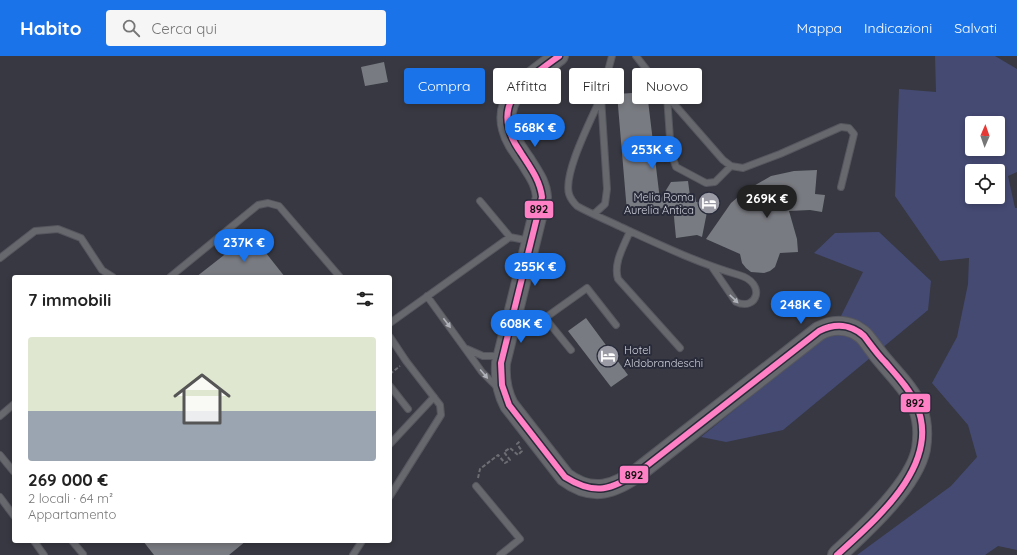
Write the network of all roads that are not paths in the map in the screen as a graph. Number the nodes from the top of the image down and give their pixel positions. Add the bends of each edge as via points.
1 (559, 56) edge
2 (612, 56) edge
3 (636, 56) edge
4 (609, 68) edge
5 (645, 68) edge
6 (598, 104) edge
7 (601, 104) edge
8 (667, 104) edge
9 (673, 104) edge
10 (731, 166) junction
11 (841, 188) dead end
12 (480, 201) dead end
13 (594, 214) junction
14 (630, 231) junction
15 (510, 236) junction
16 (531, 241) junction
17 (0, 258) edge
18 (712, 267) junction
19 (110, 275) edge
20 (172, 275) edge
21 (338, 275) edge
22 (427, 296) junction
23 (545, 318) junction
24 (392, 322) edge
25 (616, 325) dead end
26 (510, 326) junction
27 (392, 340) edge
28 (680, 348) dead end
29 (466, 349) junction
30 (571, 350) dead end
31 (503, 356) junction
32 (392, 389) edge
33 (505, 396) junction
34 (434, 397) junction
35 (12, 406) edge
36 (408, 409) dead end
37 (0, 416) edge
38 (392, 442) edge
39 (0, 456) edge
40 (12, 470) edge
41 (476, 486) dead end
42 (392, 493) edge
43 (0, 497) edge
44 (12, 513) edge
45 (35, 543) edge
46 (74, 543) edge
47 (361, 543) edge
48 (83, 554) dead end
49 (44, 555) edge
50 (353, 555) edge
51 (500, 555) edge
52 (837, 555) edge

1 - 16 street via 520,87 511,98 507,110 509,133 538,178 542,189
2 - 4 lane
3 - 5 lane
6 - 13 lane via 567,184 569,195 576,205
7 - 13 lane via 607,189 605,204
8 - 10 lane via 676,167 706,183 715,182
9 - 10 lane via 722,160
10 - 11 lane via 743,168 841,127 847,127 852,129 854,134
12 - 15 lane
13 - 14 lane
14 - 18 lane
14 - 28 lane via 620,255 616,273 618,279
15 - 16 lane
15 - 22 lane
16 - 26 street
17 - 19 lane via 35,231 58,229 81,238 102,270
18 -> 18 lane via 736,302 744,304 753,301 757,291 752,282 743,276
20 - 21 lane via 258,205 268,202 279,206
22 - 24 lane
22 -> 29 lane
23 - 25 lane via 587,288
23 - 26 lane
23 - 30 lane
26 - 31 street
27 - 34 lane
29 - 31 lane via 484,356
29 -> 33 lane via 482,372
31 - 33 street via 501,369
32 - 36 lane
33 - 52 street via 509,405 561,472 586,488 604,489 617,486 640,471 819,331 835,325 849,327 863,336 910,395 919,412 922,437 916,463 904,485
34 - 38 lane
34 - 42 lane via 440,405 441,415
35 - 37 lane
39 - 40 lane
41 - 51 lane via 520,539
43 - 44 lane
45 - 49 lane
46 - 48 lane
47 - 50 lane

